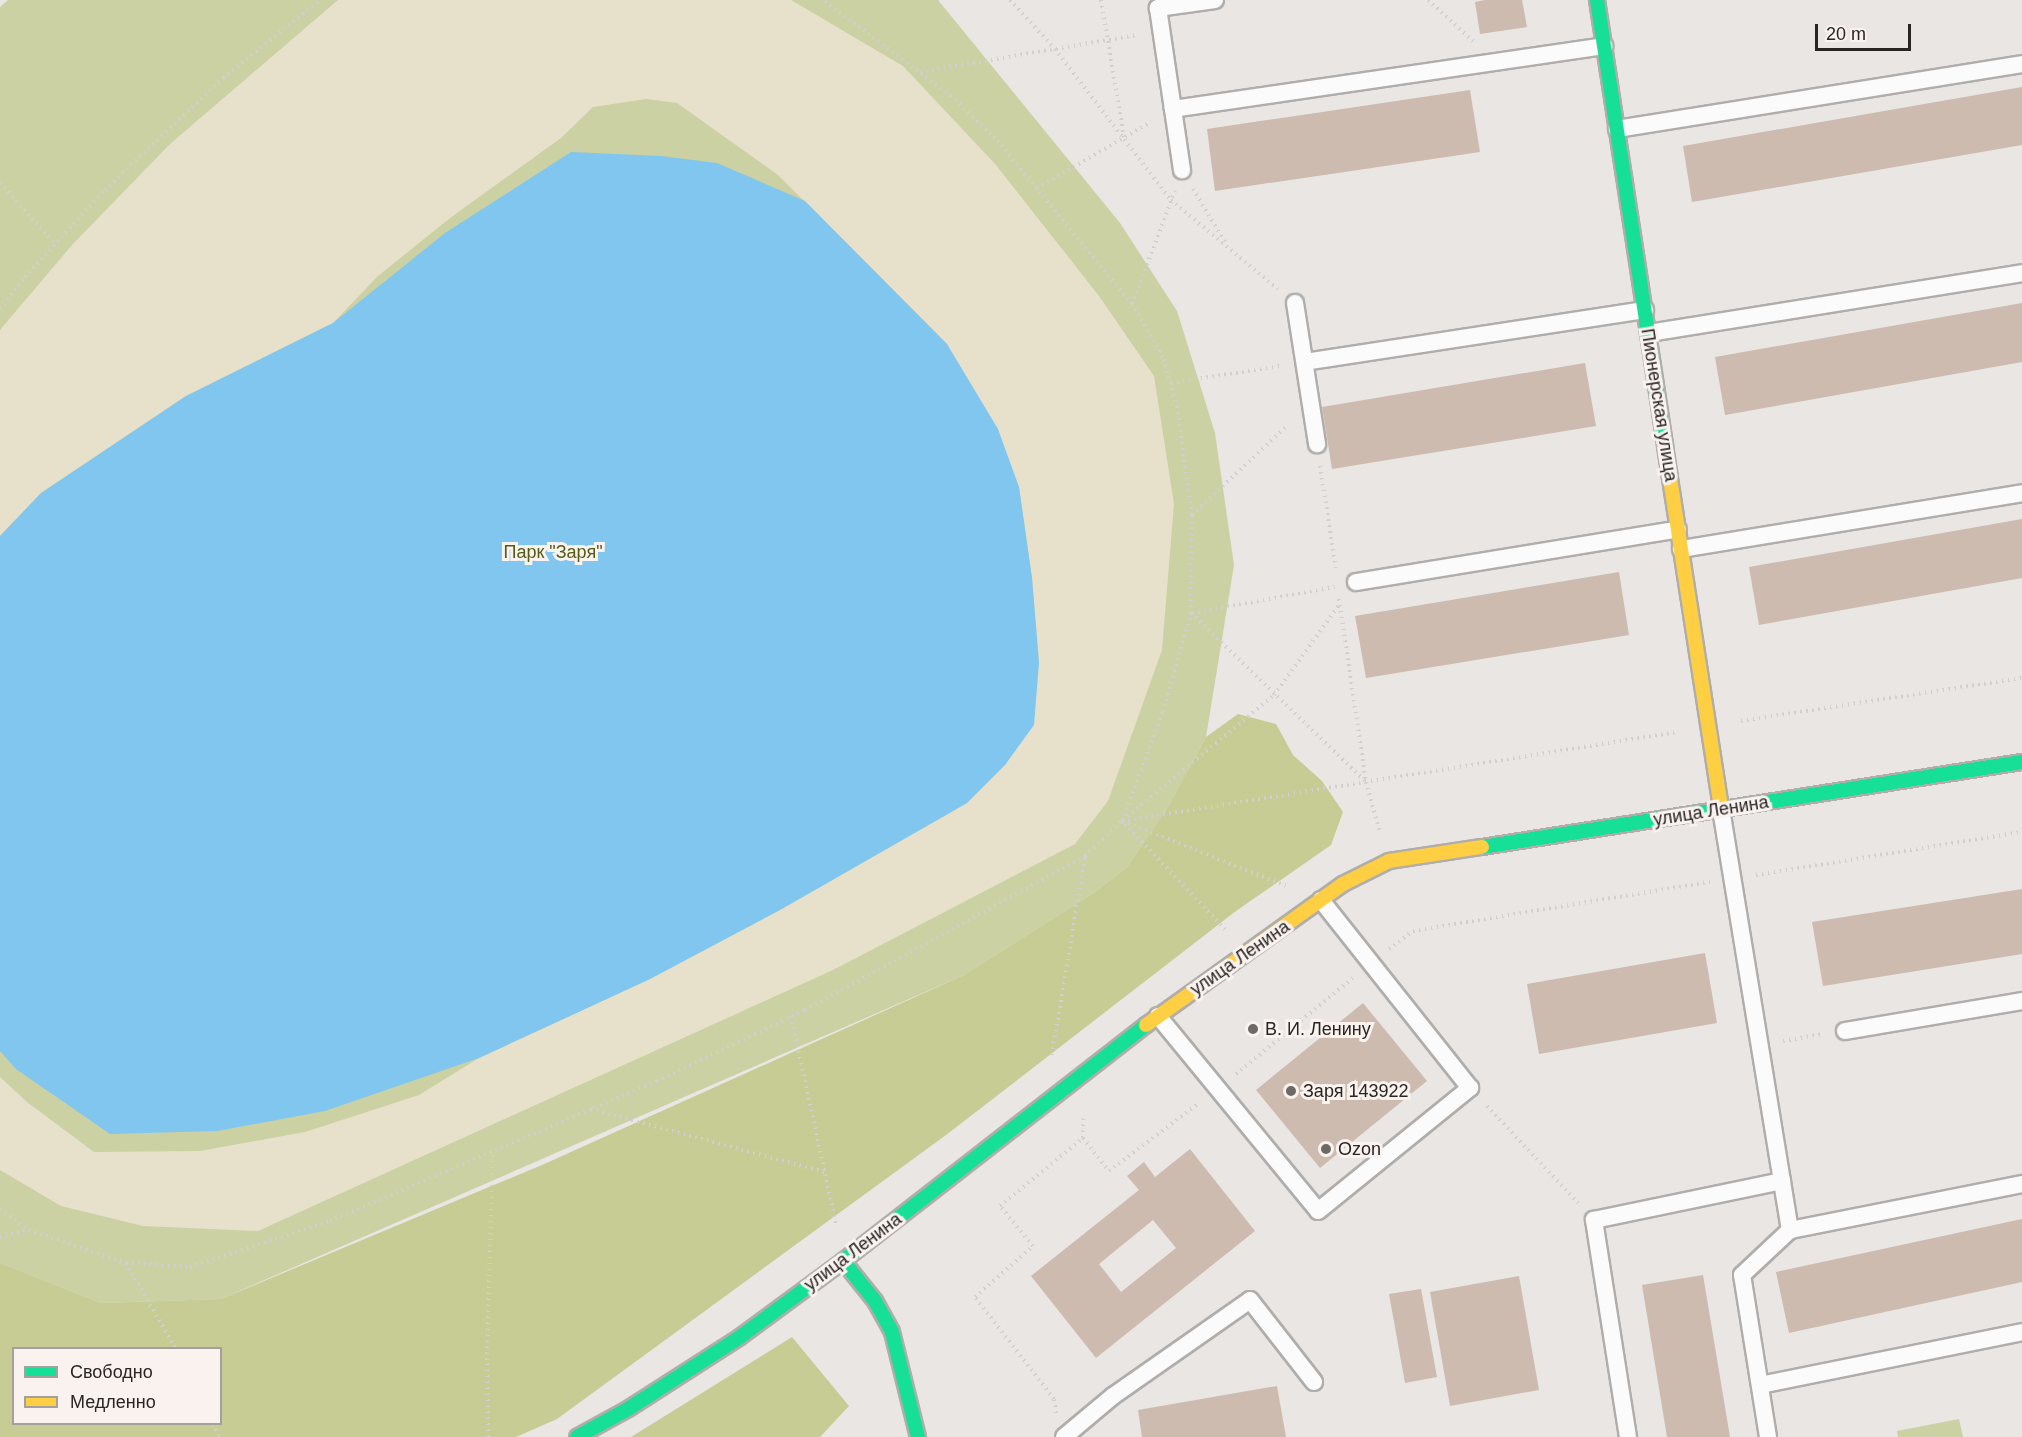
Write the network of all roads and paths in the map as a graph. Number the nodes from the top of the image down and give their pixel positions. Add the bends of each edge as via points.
1 (320, 0) edge
2 (824, 0) edge
3 (1010, 0) edge
4 (1101, 0) edge
5 (1215, 0) edge
6 (1428, 0) edge
7 (1597, 0) edge
8 (1161, 31) junction
9 (1107, 40) junction
10 (1604, 46) junction
11 (1054, 49) junction
12 (1496, 61) junction
13 (2022, 64) edge
14 (920, 72) junction
15 (1173, 109) junction
16 (1617, 129) junction
17 (1124, 138) junction
18 (1182, 170) junction
19 (0, 183) edge
20 (1036, 188) junction
21 (1171, 200) junction
22 (55, 244) junction
23 (1227, 246) junction
24 (2022, 273) edge
25 (1295, 303) joint
26 (1132, 304) junction
27 (0, 309) edge
28 (1644, 310) junction
29 (1649, 333) junction
30 (1305, 362) junction
31 (1171, 384) junction
32 (1311, 404) junction
33 (1317, 444) joint
34 (2022, 493) edge
35 (1192, 515) junction
36 (1678, 529) junction
37 (1681, 549) junction
38 (1356, 582) junction
39 (1338, 586) junction
40 (1340, 604) junction
41 (1191, 613) junction
42 (2022, 678) edge
43 (1274, 696) junction
44 (1708, 727) junction
45 (2022, 762) edge
46 (1366, 782) junction
47 (1722, 809) junction
48 (1122, 821) junction
49 (2022, 832) edge
50 (1085, 856) junction
51 (1389, 861) junction
52 (1732, 879) junction
53 (1321, 900) junction
54 (1248, 952) junction
55 (1372, 963) junction
56 (2022, 1001) edge
57 (791, 1016) junction
58 (1158, 1016) junction
59 (1845, 1030) joint
60 (1760, 1045) junction
61 (1051, 1062) dead end
62 (1218, 1088) junction
63 (1470, 1088) junction
64 (1084, 1107) dead end
65 (591, 1109) junction
66 (1083, 1138) junction
67 (493, 1151) junction
68 (825, 1172) junction
69 (1782, 1181) junction
70 (2022, 1184) edge
71 (0, 1209) edge
72 (1594, 1220) junction
73 (29, 1230) junction
74 (1790, 1230) junction
75 (0, 1237) edge
76 (843, 1261) junction
77 (126, 1263) junction
78 (2022, 1332) edge
79 (174, 1347) edge
80 (1314, 1382) dead end
81 (1760, 1385) junction
82 (1057, 1418) dead end
83 (488, 1437) edge
84 (577, 1437) edge
85 (918, 1437) edge
86 (1064, 1437) edge
87 (1628, 1437) edge
88 (1768, 1437) edge

1 - 22 path via 223,78 105,190
2 - 14 path
3 - 11 path
4 - 9 path
5 - 8 lane via 1158,8
6 - 12 path
7 - 10 street, Пионерская улица
8 - 9 path
8 - 15 lane
9 - 11 path
9 - 17 path
10 - 12 lane
10 - 16 street, Пионерская улица
11 - 14 path
11 - 17 path
12 - 15 lane
13 - 16 lane
14 - 20 path via 995,138
15 - 17 path
15 - 18 lane
16 - 28 street, Пионерская улица
17 - 20 path
17 - 21 path
18 - 21 path
18 - 23 path
19 - 22 path
20 - 26 path
21 - 23 path
21 - 26 path
22 - 27 path
23 - 25 path
24 - 29 lane
25 - 30 lane
26 - 31 path via 1163,357
28 - 29 street, Пионерская улица
28 - 30 lane
29 - 36 street, Пионерская улица
30 - 31 path
30 - 32 lane
31 - 35 path
32 - 33 lane
32 - 35 path
33 - 39 path
34 - 37 lane
35 - 41 path
36 - 37 street, Пионерская улица
36 - 38 lane
37 - 44 street, Пионерская улица
38 - 39 path
38 - 40 path
39 - 40 path
39 - 41 path
40 - 43 path
40 - 46 path
41 - 43 path
41 - 48 path via 1163,712
42 - 44 path
43 - 46 path
43 - 48 path
44 - 46 path
44 - 47 street, Пионерская улица
45 - 47 street, улица Ленина
46 - 48 path
46 - 51 path
47 - 51 street, улица Ленина
47 - 52 lane
48 - 50 path
48 - 53 path
48 - 54 path
49 - 52 path
50 - 57 path
50 - 61 path
51 - 53 street, улица Ленина
52 - 55 path via 1413,931
52 - 60 lane
53 - 54 street, улица Ленина
53 - 55 lane
54 - 58 street, улица Ленина
55 - 62 path
55 - 63 lane
56 - 59 lane
57 - 65 path
57 - 68 path
58 - 62 lane
58 - 76 street, улица Ленина
59 - 60 path
60 - 69 lane
62 - 63 lane via 1318,1211
62 - 66 path via 1109,1171
63 - 72 path
64 - 66 path
65 - 67 path
65 - 68 path
66 - 82 path via 1000,1206 1033,1246 975,1297 1054,1399
67 - 77 path via 330,1221 190,1267
67 - 83 path
68 - 76 path
69 - 72 lane
69 - 74 lane
70 - 74 lane
71 - 73 path
72 - 87 lane
73 - 75 path
73 - 77 path
74 - 81 lane via 1742,1275
76 - 84 street, улица Ленина via 740,1337
76 - 85 street via 875,1301 892,1332
77 - 79 path
78 - 81 lane
80 - 86 lane via 1250,1300 1113,1396
81 - 88 lane

